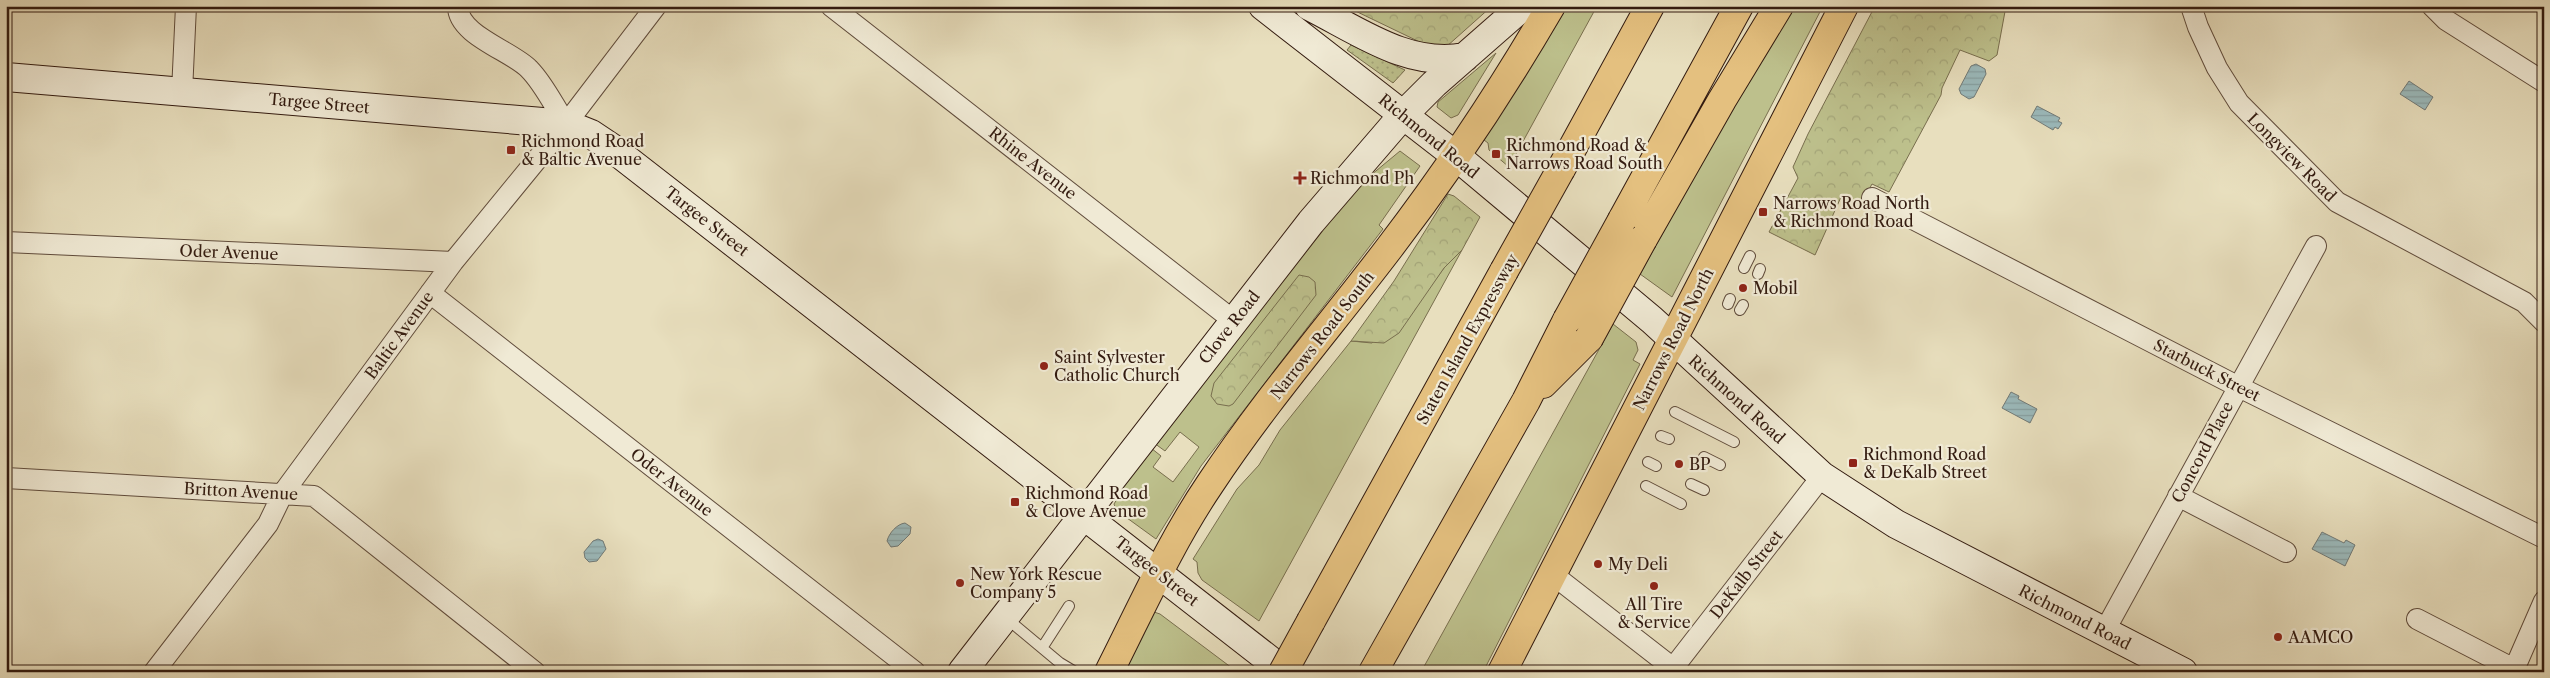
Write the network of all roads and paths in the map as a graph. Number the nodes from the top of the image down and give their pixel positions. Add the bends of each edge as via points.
1 (186, 6) edge
2 (458, 6) edge
3 (656, 6) edge
4 (830, 6) edge
5 (1263, 6) edge
6 (1309, 6) edge
7 (1523, 6) edge
8 (1551, 6) edge
9 (1641, 6) edge
10 (1650, 6) edge
11 (1739, 6) edge
12 (1779, 6) edge
13 (1844, 6) edge
14 (2191, 6) edge
15 (2432, 6) edge
16 (1466, 57) junction
17 (1618, 64) junction
18 (6, 77) edge
19 (2544, 82) edge
20 (182, 92) junction
21 (1403, 115) junction
22 (566, 124) junction
23 (1456, 156) junction
24 (1872, 198) dead end
25 (6, 242) edge
26 (2316, 246) dead end
27 (1750, 256) dead end
28 (453, 262) junction
29 (1744, 268) dead end
30 (430, 293) junction
31 (1234, 321) junction
32 (2544, 322) edge
33 (1672, 339) junction
34 (2237, 386) junction
35 (1526, 401) junction
36 (1675, 412) dead end
37 (1734, 442) dead end
38 (1704, 457) dead end
39 (1720, 465) dead end
40 (1822, 476) junction
41 (6, 478) edge
42 (1691, 484) dead end
43 (1646, 486) dead end
44 (1704, 490) dead end
45 (283, 493) junction
46 (2178, 496) junction
47 (1681, 504) dead end
48 (1083, 514) junction
49 (2544, 538) edge
50 (2286, 552) dead end
51 (1159, 572) junction
52 (1552, 574) junction
53 (2544, 601) edge
54 (1069, 606) dead end
55 (1004, 616) junction
56 (2417, 619) dead end
57 (2104, 632) junction
58 (1042, 648) junction
59 (1674, 670) edge
60 (2174, 670) edge
61 (2513, 670) edge
62 (1373, 671) edge
63 (154, 672) edge
64 (535, 672) edge
65 (915, 672) edge
66 (962, 672) edge
67 (1075, 672) edge
68 (1109, 672) edge
69 (1284, 672) edge
70 (1502, 672) edge

1 - 20 street
2 - 22 street via 467,27 528,68
3 - 22 street, Baltic Avenue
4 - 31 street, Rhine Avenue
5 - 21 main road, Richmond Road
6 - 16 main road via 1404,54 1433,60
7 - 16 main road, Clove Road
8 - 23 main road, Narrows Road South
9 - 17 main road
10 - 17 main road, Staten Island Expressway
11 - 35 main road, bridge
12 - 35 main road, bridge via 1717,108 1589,338
13 - 33 main road, Narrows Road North
14 - 32 street, Longview Road via 2217,68 2239,103 2337,202 2524,302
15 - 19 street via 2446,20
16 - 21 main road, Clove Road
17 - 69 main road, Staten Island Expressway, bridge
18 - 20 main road, Targee Street
20 - 22 main road, Targee Street
21 - 23 main road, Richmond Road
21 - 31 main road, Clove Road via 1311,222
22 - 28 street, Baltic Avenue
22 - 48 main road, Targee Street via 612,148
23 - 33 main road, Richmond Road
23 - 51 main road, Narrows Road South via 1229,455
24 - 34 street, Starbuck Street
25 - 28 street, Oder Avenue
26 - 34 street, Concord Place
27 - 29 lane
28 - 30 street, Baltic Avenue
30 - 45 street, Baltic Avenue
30 - 65 street, Oder Avenue
31 - 48 main road, Clove Road
33 - 40 main road, Richmond Road
33 - 52 main road, Narrows Road North
34 - 46 street, Concord Place
34 - 49 street, Starbuck Street
35 - 62 main road
36 - 37 lane
38 - 39 lane
40 - 57 main road, Richmond Road via 1896,524
40 - 59 street, DeKalb Street
41 - 45 street, Britton Avenue
42 - 44 lane
43 - 47 lane
45 - 63 street, Baltic Avenue via 268,524
45 - 64 street, Britton Avenue via 314,496
46 - 50 street
46 - 57 street, Concord Place
48 - 51 main road, Targee Street
48 - 55 main road, Clove Road
51 - 68 main road, Narrows Road South
51 - 69 main road, Targee Street
52 - 59 street
52 - 70 main road, Narrows Road North
53 - 61 street
54 - 58 lane
55 - 58 lane
55 - 66 main road, Clove Road
56 - 61 street
57 - 60 main road, Richmond Road
58 - 67 lane

